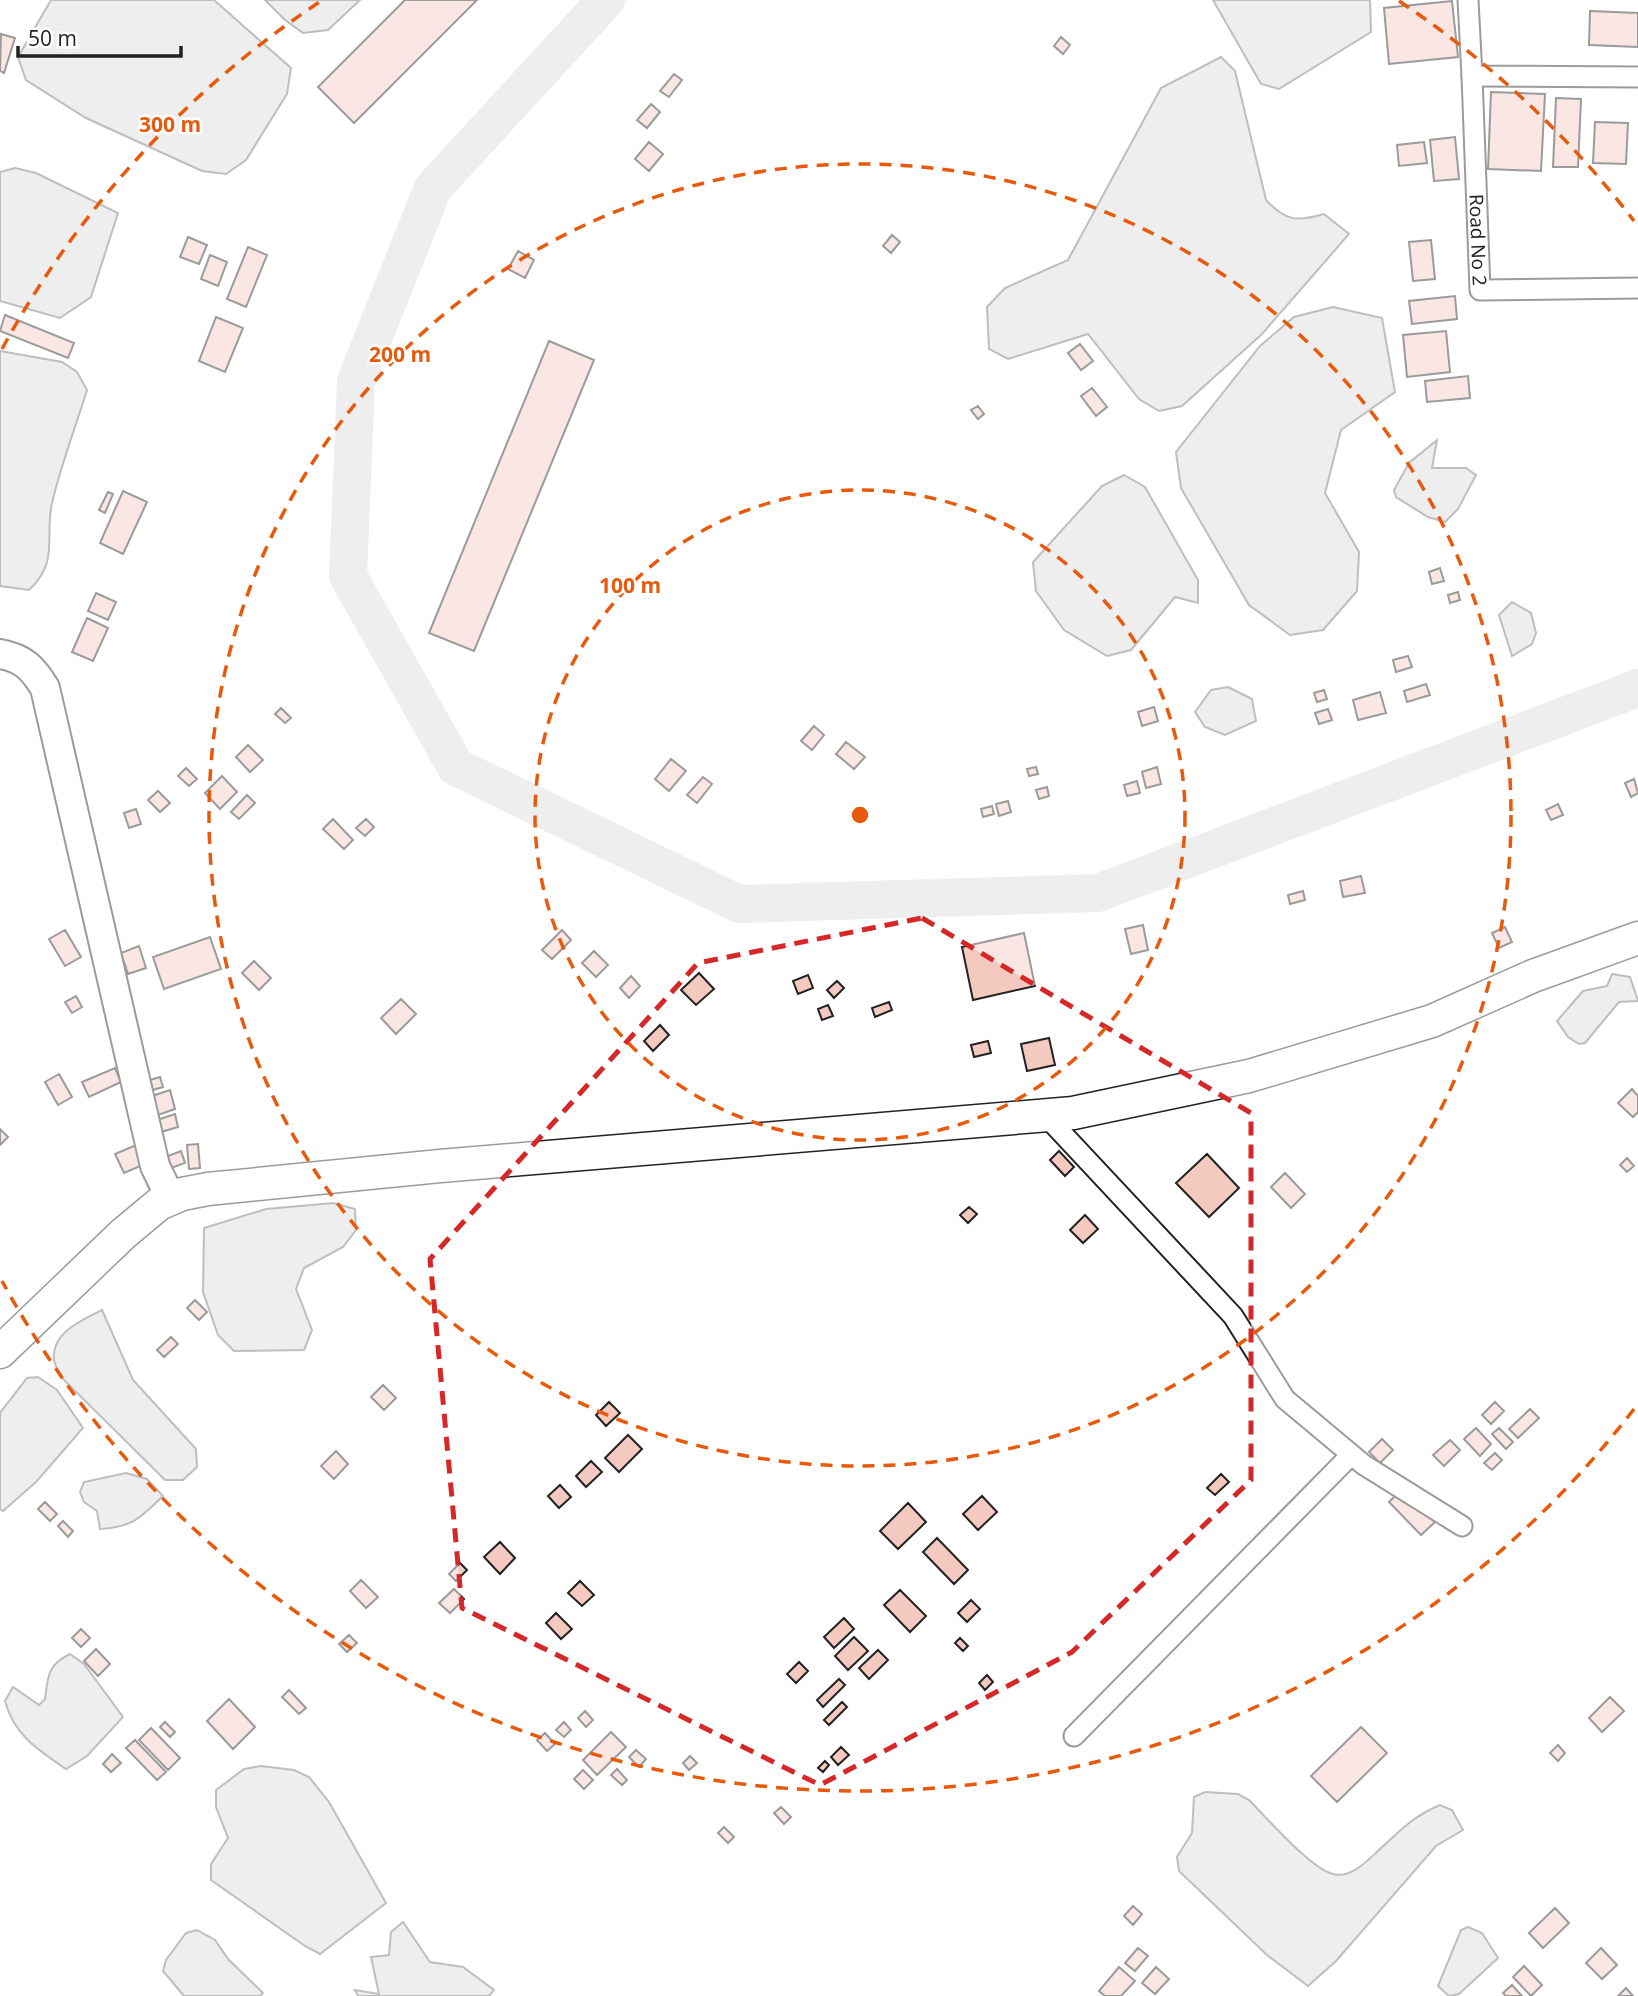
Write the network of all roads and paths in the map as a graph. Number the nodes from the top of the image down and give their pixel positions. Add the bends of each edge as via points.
1 (1468, 0) edge
2 (1472, 76) junction
3 (1638, 77) edge
4 (1638, 288) edge
5 (0, 654) edge
6 (1638, 938) edge
7 (1045, 1115) junction
8 (171, 1199) junction
9 (0, 1352) edge
10 (1351, 1455) junction
11 (1462, 1526) dead end
12 (1074, 1736) dead end

1 - 2 street
2 - 3 street
2 - 4 street, Road No 2 via 1480,290
5 - 8 main road via 16,657 34,669 45,688 155,1166
6 - 7 main road via 1419,1025 1249,1076
7 - 8 main road via 440,1166 208,1189
7 - 10 street via 1233,1316 1285,1399
8 - 9 main road via 123,1234
10 - 11 street
10 - 12 street

